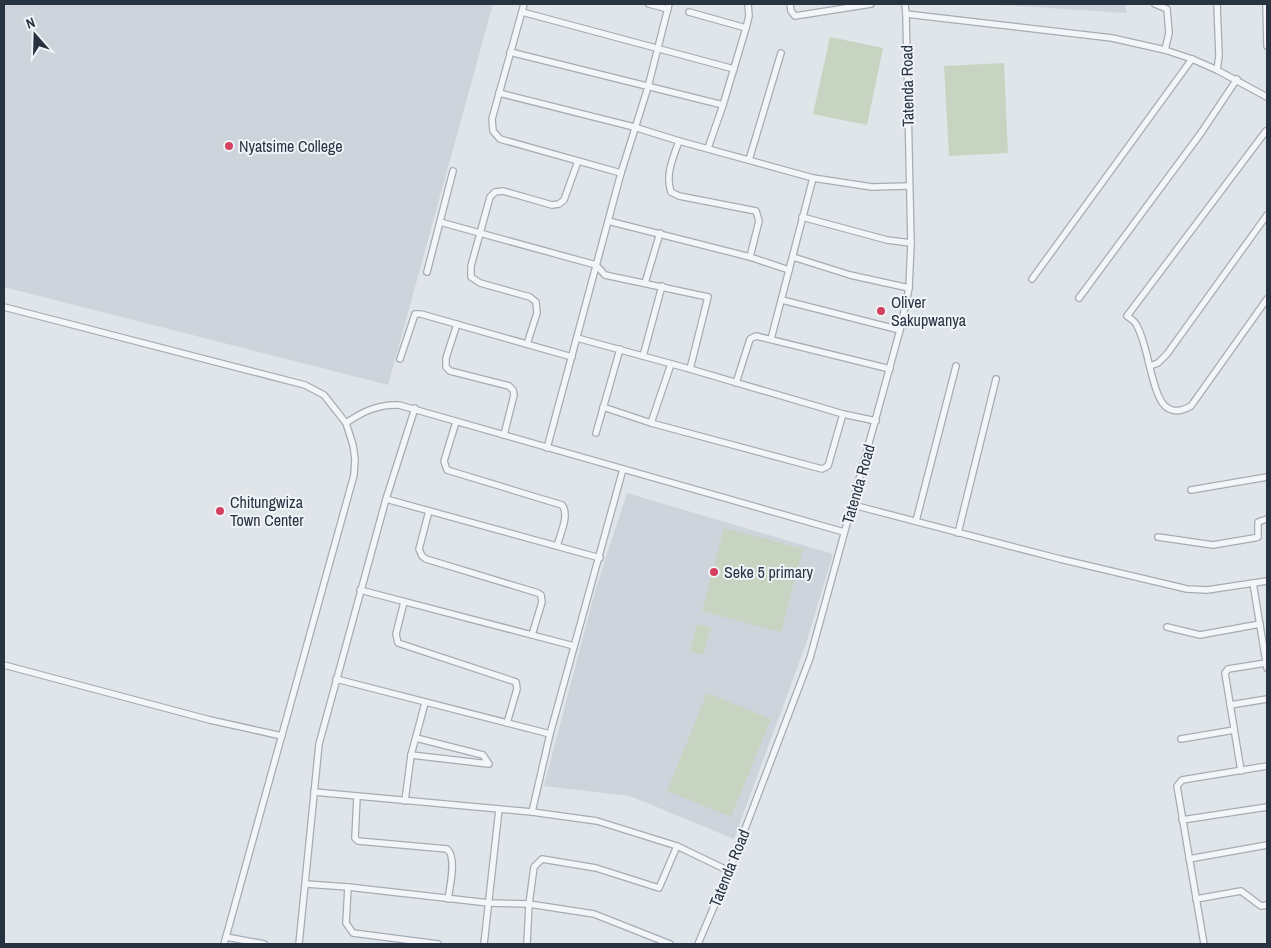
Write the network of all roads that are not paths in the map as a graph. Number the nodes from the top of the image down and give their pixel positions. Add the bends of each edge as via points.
1 (524, 4) edge
2 (649, 4) edge
3 (748, 4) edge
4 (790, 4) edge
5 (871, 4) edge
6 (904, 4) edge
7 (1156, 4) edge
8 (1217, 4) edge
9 (1266, 4) edge
10 (669, 6) edge
11 (522, 12) junction
12 (689, 12) dead end
13 (906, 14) junction
14 (746, 28) junction
15 (1267, 46) edge
16 (658, 49) junction
17 (1165, 50) junction
18 (510, 52) junction
19 (781, 53) dead end
20 (1192, 58) junction
21 (734, 69) junction
22 (1216, 70) junction
23 (1236, 79) junction
24 (648, 87) junction
25 (499, 93) junction
26 (1267, 97) edge
27 (723, 105) junction
28 (634, 127) junction
29 (1267, 132) edge
30 (678, 141) junction
31 (708, 148) junction
32 (749, 160) junction
33 (578, 161) junction
34 (453, 171) dead end
35 (621, 173) junction
36 (813, 178) junction
37 (909, 186) junction
38 (1267, 215) edge
39 (802, 217) junction
40 (608, 221) junction
41 (440, 222) junction
42 (660, 233) junction
43 (481, 234) junction
44 (911, 243) junction
45 (750, 257) junction
46 (793, 258) junction
47 (596, 265) junction
48 (790, 270) junction
49 (426, 272) dead end
50 (1032, 279) dead end
51 (646, 283) junction
52 (662, 286) junction
53 (908, 288) junction
54 (1079, 298) dead end
55 (1267, 299) edge
56 (782, 300) junction
57 (4, 307) edge
58 (457, 324) junction
59 (900, 330) junction
60 (577, 338) junction
61 (771, 339) junction
62 (527, 344) junction
63 (620, 349) junction
64 (643, 356) junction
65 (572, 357) junction
66 (400, 359) dead end
67 (671, 364) junction
68 (956, 366) dead end
69 (1150, 366) junction
70 (690, 369) junction
71 (890, 369) junction
72 (996, 379) dead end
73 (736, 383) junction
74 (604, 407) junction
75 (415, 408) junction
76 (843, 414) junction
77 (876, 421) junction
78 (456, 422) junction
79 (346, 423) junction
80 (651, 423) junction
81 (596, 433) dead end
82 (504, 434) junction
83 (547, 448) junction
84 (623, 469) junction
85 (1267, 477) edge
86 (1191, 490) dead end
87 (386, 499) junction
88 (853, 505) junction
89 (429, 511) junction
90 (1267, 519) edge
91 (916, 521) junction
92 (844, 532) junction
93 (958, 533) junction
94 (1158, 537) dead end
95 (557, 546) junction
96 (600, 558) junction
97 (1267, 581) edge
98 (1253, 583) junction
99 (360, 590) junction
100 (404, 602) junction
101 (1260, 624) junction
102 (1167, 627) dead end
103 (532, 635) junction
104 (574, 646) junction
105 (4, 665) edge
106 (1267, 666) edge
107 (336, 679) junction
108 (1267, 699) edge
109 (425, 702) junction
110 (1230, 705) junction
111 (507, 723) junction
112 (1234, 730) junction
113 (550, 734) junction
114 (282, 736) junction
115 (416, 738) junction
116 (1181, 739) dead end
117 (411, 755) junction
118 (1267, 766) edge
119 (1241, 771) junction
120 (314, 792) junction
121 (357, 796) junction
122 (405, 801) junction
123 (1267, 807) edge
124 (499, 810) junction
125 (532, 812) junction
126 (1182, 820) junction
127 (1267, 845) edge
128 (677, 846) junction
129 (1189, 858) junction
130 (729, 871) junction
131 (306, 884) junction
132 (348, 887) junction
133 (448, 899) junction
134 (1196, 899) junction
135 (489, 902) junction
136 (528, 904) junction
137 (1267, 905) edge
138 (226, 937) junction
139 (224, 944) edge
140 (264, 944) edge
141 (299, 944) edge
142 (438, 944) edge
143 (484, 944) edge
144 (527, 944) edge
145 (670, 944) edge
146 (698, 944) edge
147 (1204, 944) edge

1 - 11 street
2 - 10 street
3 - 14 street
4 - 5 street via 795,16
6 - 13 street, Tatenda Road
7 - 17 street via 1167,9 1169,33
8 - 22 street via 1219,56
9 - 15 street
10 - 16 street
11 - 16 street
11 - 18 street
12 - 14 street
13 - 17 street via 1112,38
13 - 37 street, Tatenda Road
14 - 21 street
16 - 21 street
16 - 24 street
17 - 20 street
18 - 24 street
18 - 25 street
19 - 32 street
20 - 22 street
20 - 50 street
21 - 27 street
22 - 23 street
23 - 26 street
23 - 54 street via 1201,133
24 - 27 street
24 - 28 street
25 - 28 street
25 - 33 street via 492,118 493,131 500,139
27 - 31 street
28 - 30 street
28 - 35 street
29 - 69 street via 1127,316 1136,323
30 - 31 street
30 - 45 street via 669,170 671,192 756,211 759,221
31 - 32 street
32 - 36 street
33 - 35 street
33 - 43 street via 564,200 559,204 495,192 490,197
34 - 41 street
35 - 40 street
36 - 37 street via 872,187
36 - 39 street
37 - 44 street, Tatenda Road
38 - 69 street via 1167,354
39 - 44 street via 887,240
39 - 46 street
40 - 42 street
40 - 47 street
41 - 43 street
41 - 49 street
42 - 45 street
42 - 51 street
43 - 47 street
43 - 62 street via 471,266 472,276 480,283 530,297 536,302 537,313
44 - 53 street, Tatenda Road
45 - 48 street
46 - 48 street
46 - 53 street
47 - 51 street via 605,275
47 - 60 street
48 - 56 street
51 - 52 street
52 - 64 street
52 - 70 street via 708,297
53 - 59 street, Tatenda Road
55 - 69 street via 1191,406 1182,412 1162,404
56 - 59 street
56 - 61 street
57 - 79 street via 305,385 324,395
58 - 62 street
58 - 66 street via 415,314
58 - 82 street via 446,367 513,390
59 - 71 street, Tatenda Road
60 - 63 street
60 - 65 street
61 - 71 street
61 - 73 street via 751,337
62 - 65 street
63 - 64 street
63 - 74 street
64 - 67 street
65 - 83 street
67 - 70 street
67 - 80 street
68 - 91 street
70 - 73 street
71 - 77 street, Tatenda Road
72 - 93 street
73 - 76 street
74 - 80 street
74 - 81 street
75 - 78 street
75 - 79 street via 389,404 360,414
75 - 87 street
76 - 77 street
76 - 80 street via 828,466 822,469
77 - 88 street, Tatenda Road
78 - 82 street
78 - 95 street via 444,461 447,470 562,504 566,514
79 - 114 street via 354,444 354,475
82 - 83 street
83 - 84 street
84 - 92 street
84 - 96 street
85 - 86 street
87 - 89 street
87 - 99 street
88 - 91 street
88 - 92 street, Tatenda Road
89 - 95 street
89 - 103 street via 419,549 422,556 541,595 542,602
90 - 94 street via 1258,522 1258,536 1254,538 1213,545
91 - 93 street
92 - 130 street, Tatenda Road via 810,658
93 - 98 street via 1187,589 1207,590
95 - 96 street
96 - 104 street
97 - 98 street
98 - 101 street
99 - 100 street
99 - 107 street
100 - 103 street
100 - 111 street via 396,634 398,642 516,682
101 - 102 street via 1200,635
101 - 106 street
103 - 104 street
104 - 113 street
105 - 114 street
106 - 110 street via 1226,671
107 - 109 street
107 - 120 street via 319,744
108 - 110 street
109 - 111 street
109 - 115 street
110 - 112 street
111 - 113 street
112 - 116 street
112 - 119 street
113 - 125 street
114 - 138 street
115 - 117 street
115 - 117 street via 483,755 489,764
117 - 122 street
118 - 119 street
119 - 126 street via 1182,780 1177,786
120 - 121 street
120 - 131 street
121 - 122 street
121 - 133 street via 355,838 358,841 448,849 451,852 453,861
122 - 124 street
123 - 126 street
124 - 125 street
124 - 135 street
125 - 128 street via 597,821
126 - 129 street
127 - 129 street
128 - 130 street
128 - 136 street via 660,888 596,868 542,859 534,867
129 - 134 street
130 - 146 street, Tatenda Road
131 - 132 street
131 - 141 street
132 - 133 street
132 - 142 street via 346,923 353,933
133 - 135 street
134 - 137 street via 1241,891 1261,906
134 - 147 street
135 - 136 street
135 - 143 street
136 - 144 street
136 - 145 street via 594,914
138 - 139 street
138 - 140 street

